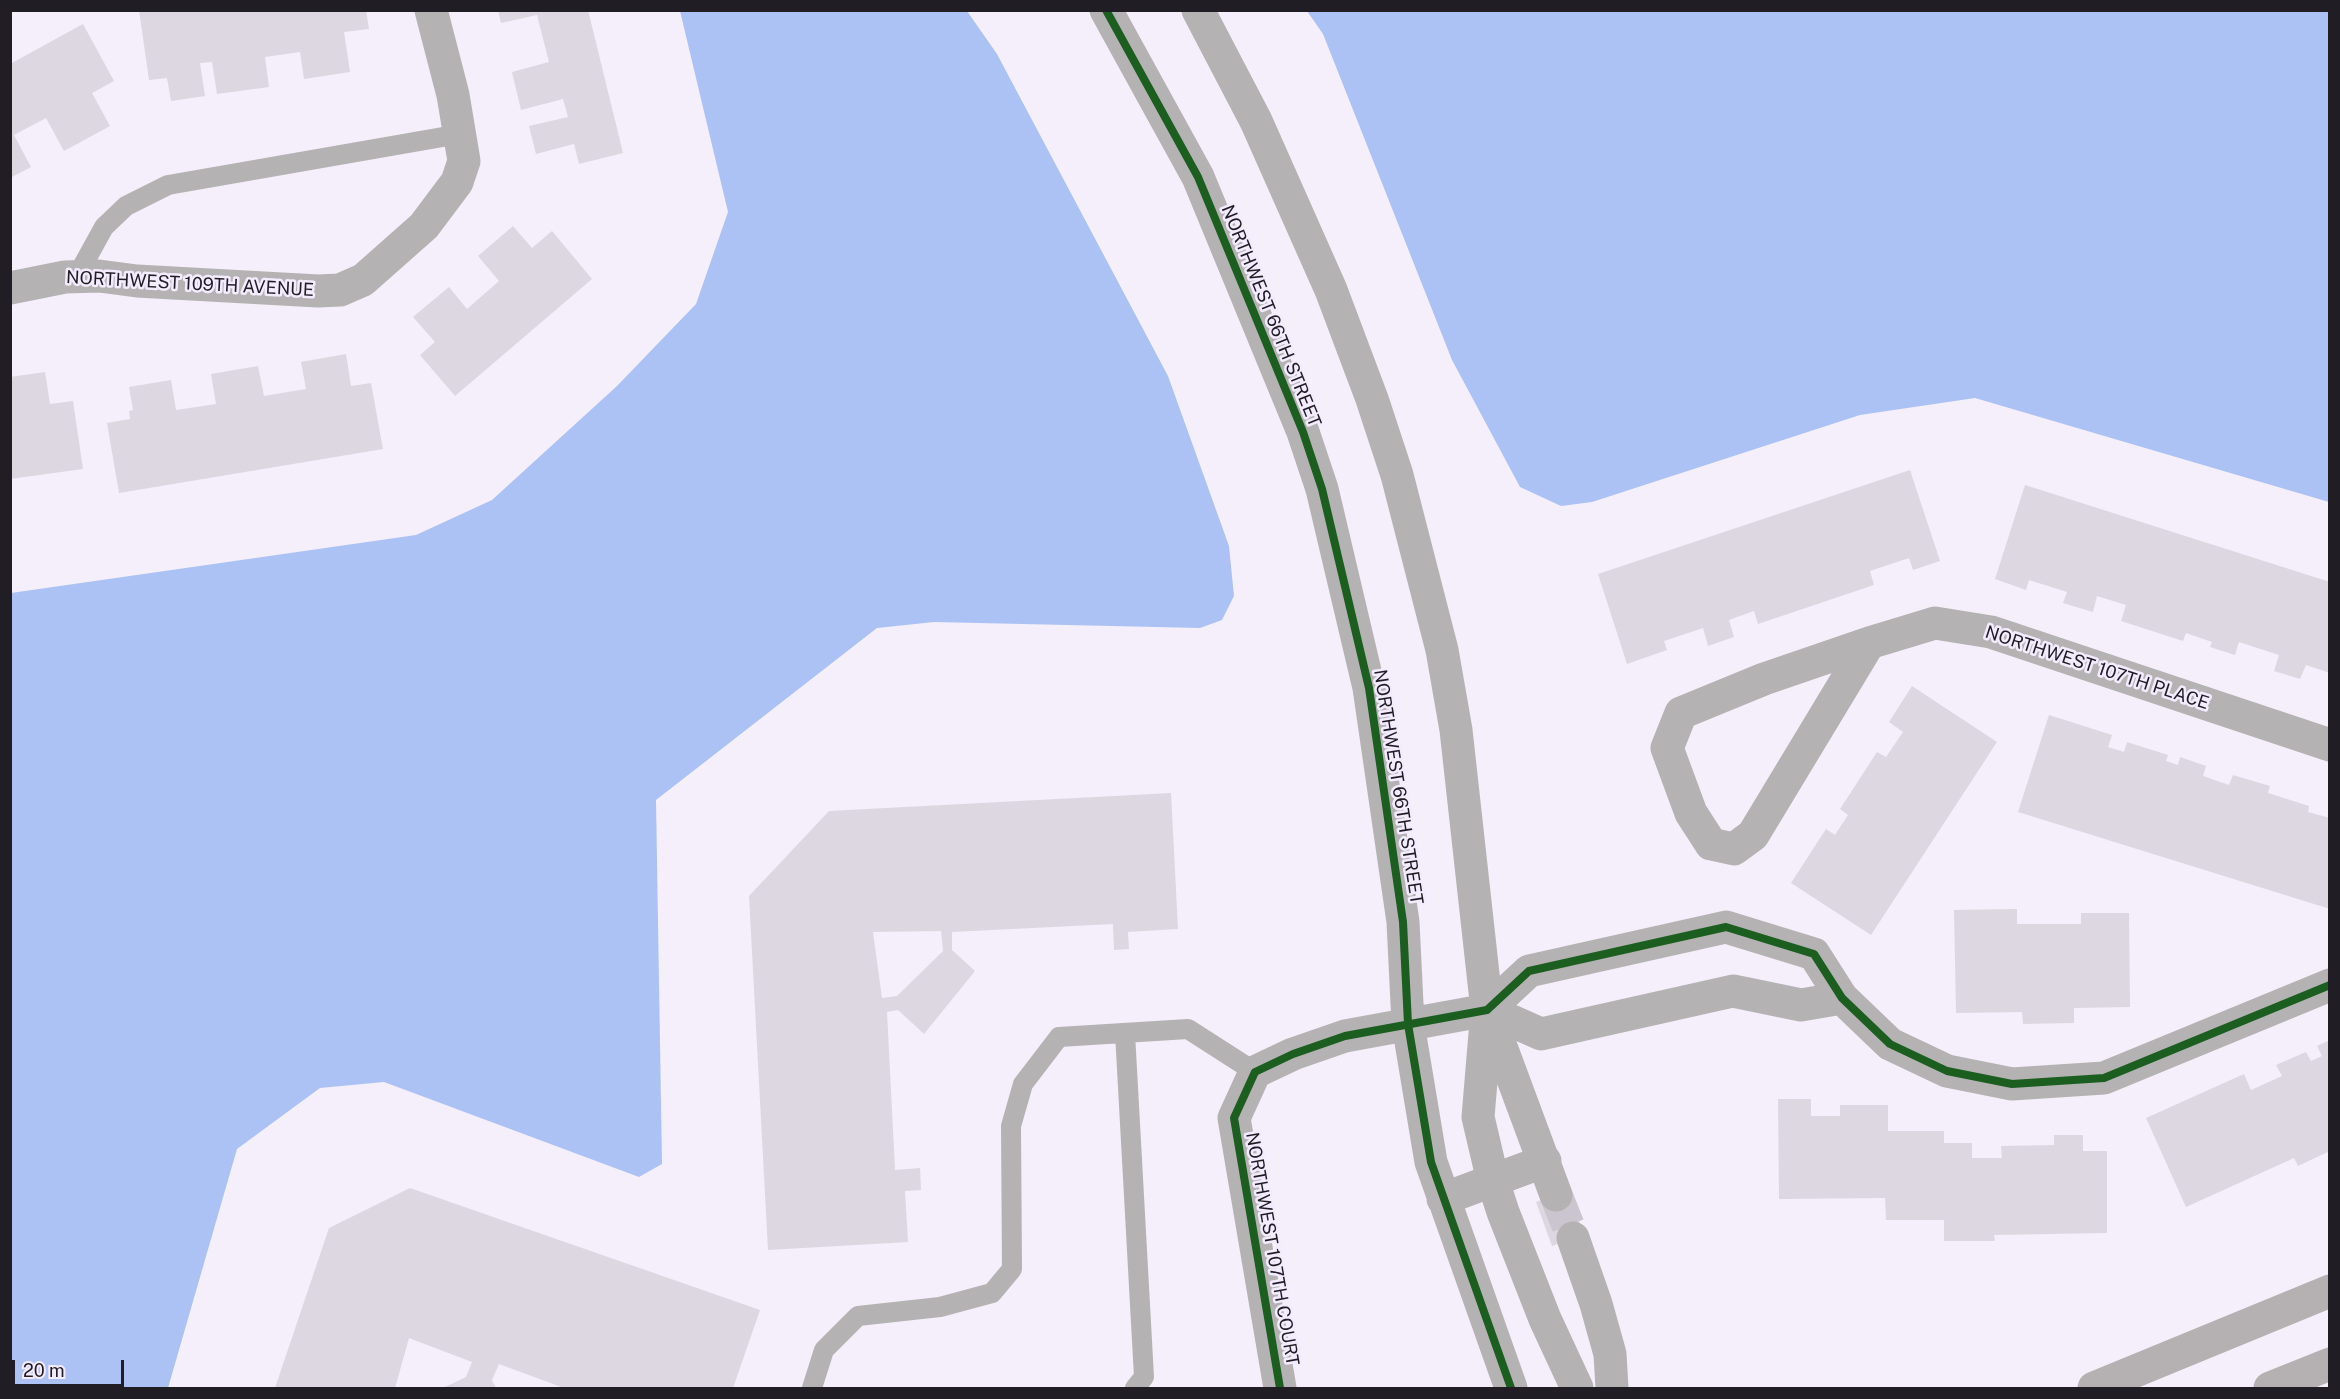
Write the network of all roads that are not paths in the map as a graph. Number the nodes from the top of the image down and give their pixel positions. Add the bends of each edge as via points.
1 (431, 10) edge
2 (1106, 10) edge
3 (1198, 10) edge
4 (460, 134) junction
5 (77, 276) junction
6 (10, 288) edge
7 (1869, 643) junction
8 (2330, 745) edge
9 (2330, 985) edge
10 (1842, 998) junction
11 (1487, 1010) junction
12 (1408, 1024) junction
13 (1125, 1033) junction
14 (1255, 1071) junction
15 (1545, 1161) junction
16 (1493, 1181) junction
17 (1556, 1195) tunnel mouth
18 (1443, 1199) junction
19 (1573, 1238) tunnel mouth
20 (2330, 1291) edge
21 (2330, 1364) edge
22 (812, 1389) edge
23 (1135, 1389) edge
24 (1280, 1389) edge
25 (1510, 1389) edge
26 (1576, 1389) edge
27 (1612, 1389) edge
28 (2094, 1389) edge
29 (2270, 1389) edge

1 - 4 street, NORTHWEST 109TH AVENUE
2 - 12 street, NORTHWEST 66TH STREET via 1198,177 1303,432 1322,489 1370,688 1403,922
3 - 11 street via 1256,120 1327,280 1397,475 1442,650 1456,730
4 - 5 lane via 168,185 126,206 104,227
4 - 5 street, NORTHWEST 109TH AVENUE via 464,161 444,202 386,262 363,280 340,290 286,291
5 - 6 street, NORTHWEST 109TH AVENUE
7 - 7 street, NORTHWEST 107TH PLACE via 1753,835 1734,849 1711,844 1690,813 1667,748 1681,713
7 - 8 street, NORTHWEST 107TH PLACE via 1935,623 1991,632
9 - 10 street via 2104,1078 2012,1084 1947,1071 1890,1044
10 - 11 street via 1801,1005 1733,992 1540,1034
10 - 11 street via 1814,954 1726,927 1529,971
11 - 12 street
11 - 15 street
11 - 16 street via 1478,1117
12 - 14 street via 1345,1036
12 - 18 street, NORTHWEST 66TH STREET via 1425,1131
13 - 14 lane via 1188,1029
13 - 22 lane via 1059,1037 1023,1084 1011,1126 1012,1269 992,1293 940,1307 858,1316 824,1350
13 - 23 lane via 1144,1377
14 - 24 street, NORTHWEST 107TH COURT via 1234,1118
15 - 16 street
15 - 17 street
16 - 18 street
16 - 26 street
18 - 25 street, NORTHWEST 66TH STREET
19 - 27 street via 1610,1354
20 - 28 main road
21 - 29 main road

